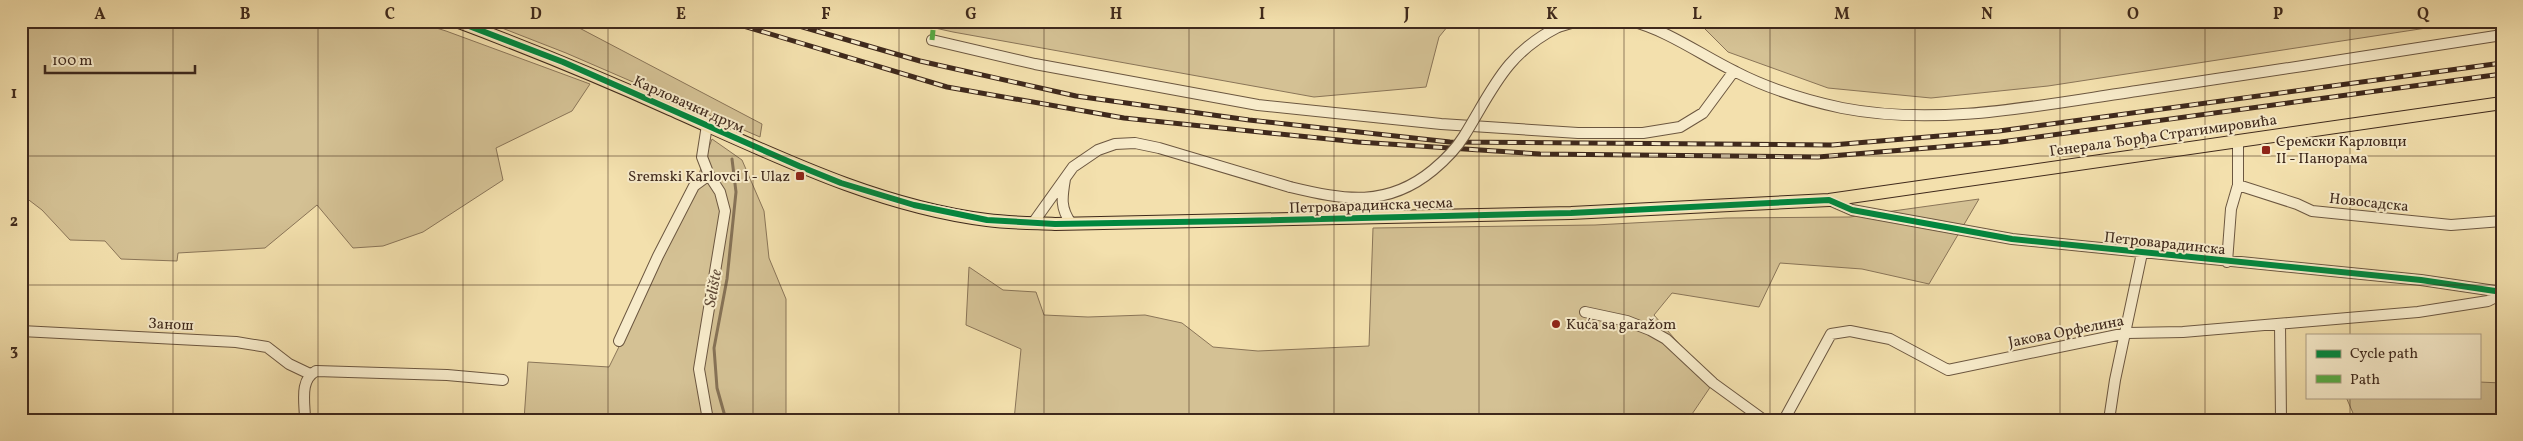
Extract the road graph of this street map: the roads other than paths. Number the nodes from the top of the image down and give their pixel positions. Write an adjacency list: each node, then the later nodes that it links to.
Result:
1 (456, 21): 8 (main road, Карловачки друм)
2 (1578, 21): 11 (street, bridge)
3 (1631, 21): 6 (street)
4 (2502, 35): 6 (street)
5 (932, 40): 6 (street)
6 (1734, 71)
7 (2502, 102): 9 (main road, Генерала Ђорђа Стратимировића)
8 (707, 125): 10 (street); 14 (main road, Карловачки друм)
9 (2238, 141): 12 (street); 13 (main road, Генерала Ђорђа Стратимировића)
10 (709, 175): 25 (street); 29 (street)
11 (1066, 176): 16 (street); 17 (street)
12 (2238, 185): 15 (street, Новосадска); 19 (street)
13 (1829, 200): 17 (main road, Петроварадинска чесма); 18 (street, Петроварадинска)
14 (914, 205): 16 (main road, Петроварадинска чесма)
15 (2502, 222)
16 (1033, 223): 17 (main road, Петроварадинска чесма)
17 (1071, 223)
18 (2142, 253): 19 (street, Петроварадинска); 24 (street)
19 (2228, 262): 20 (street, Петроварадинска)
20 (2502, 293): 22 (street, Јакова Орфелина)
21 (1584, 312): 30 (street)
22 (2280, 324): 24 (street, Јакова Орфелина); 33 (street)
23 (21, 331): 26 (street, Занош)
24 (2127, 333): 31 (street, Јакова Орфелина); 32 (street)
25 (619, 341)
26 (310, 374): 27 (street); 28 (street)
27 (503, 380)
28 (305, 420)
29 (708, 420)
30 (1764, 420)
31 (1784, 420)
32 (2110, 420)
33 (2281, 420)

